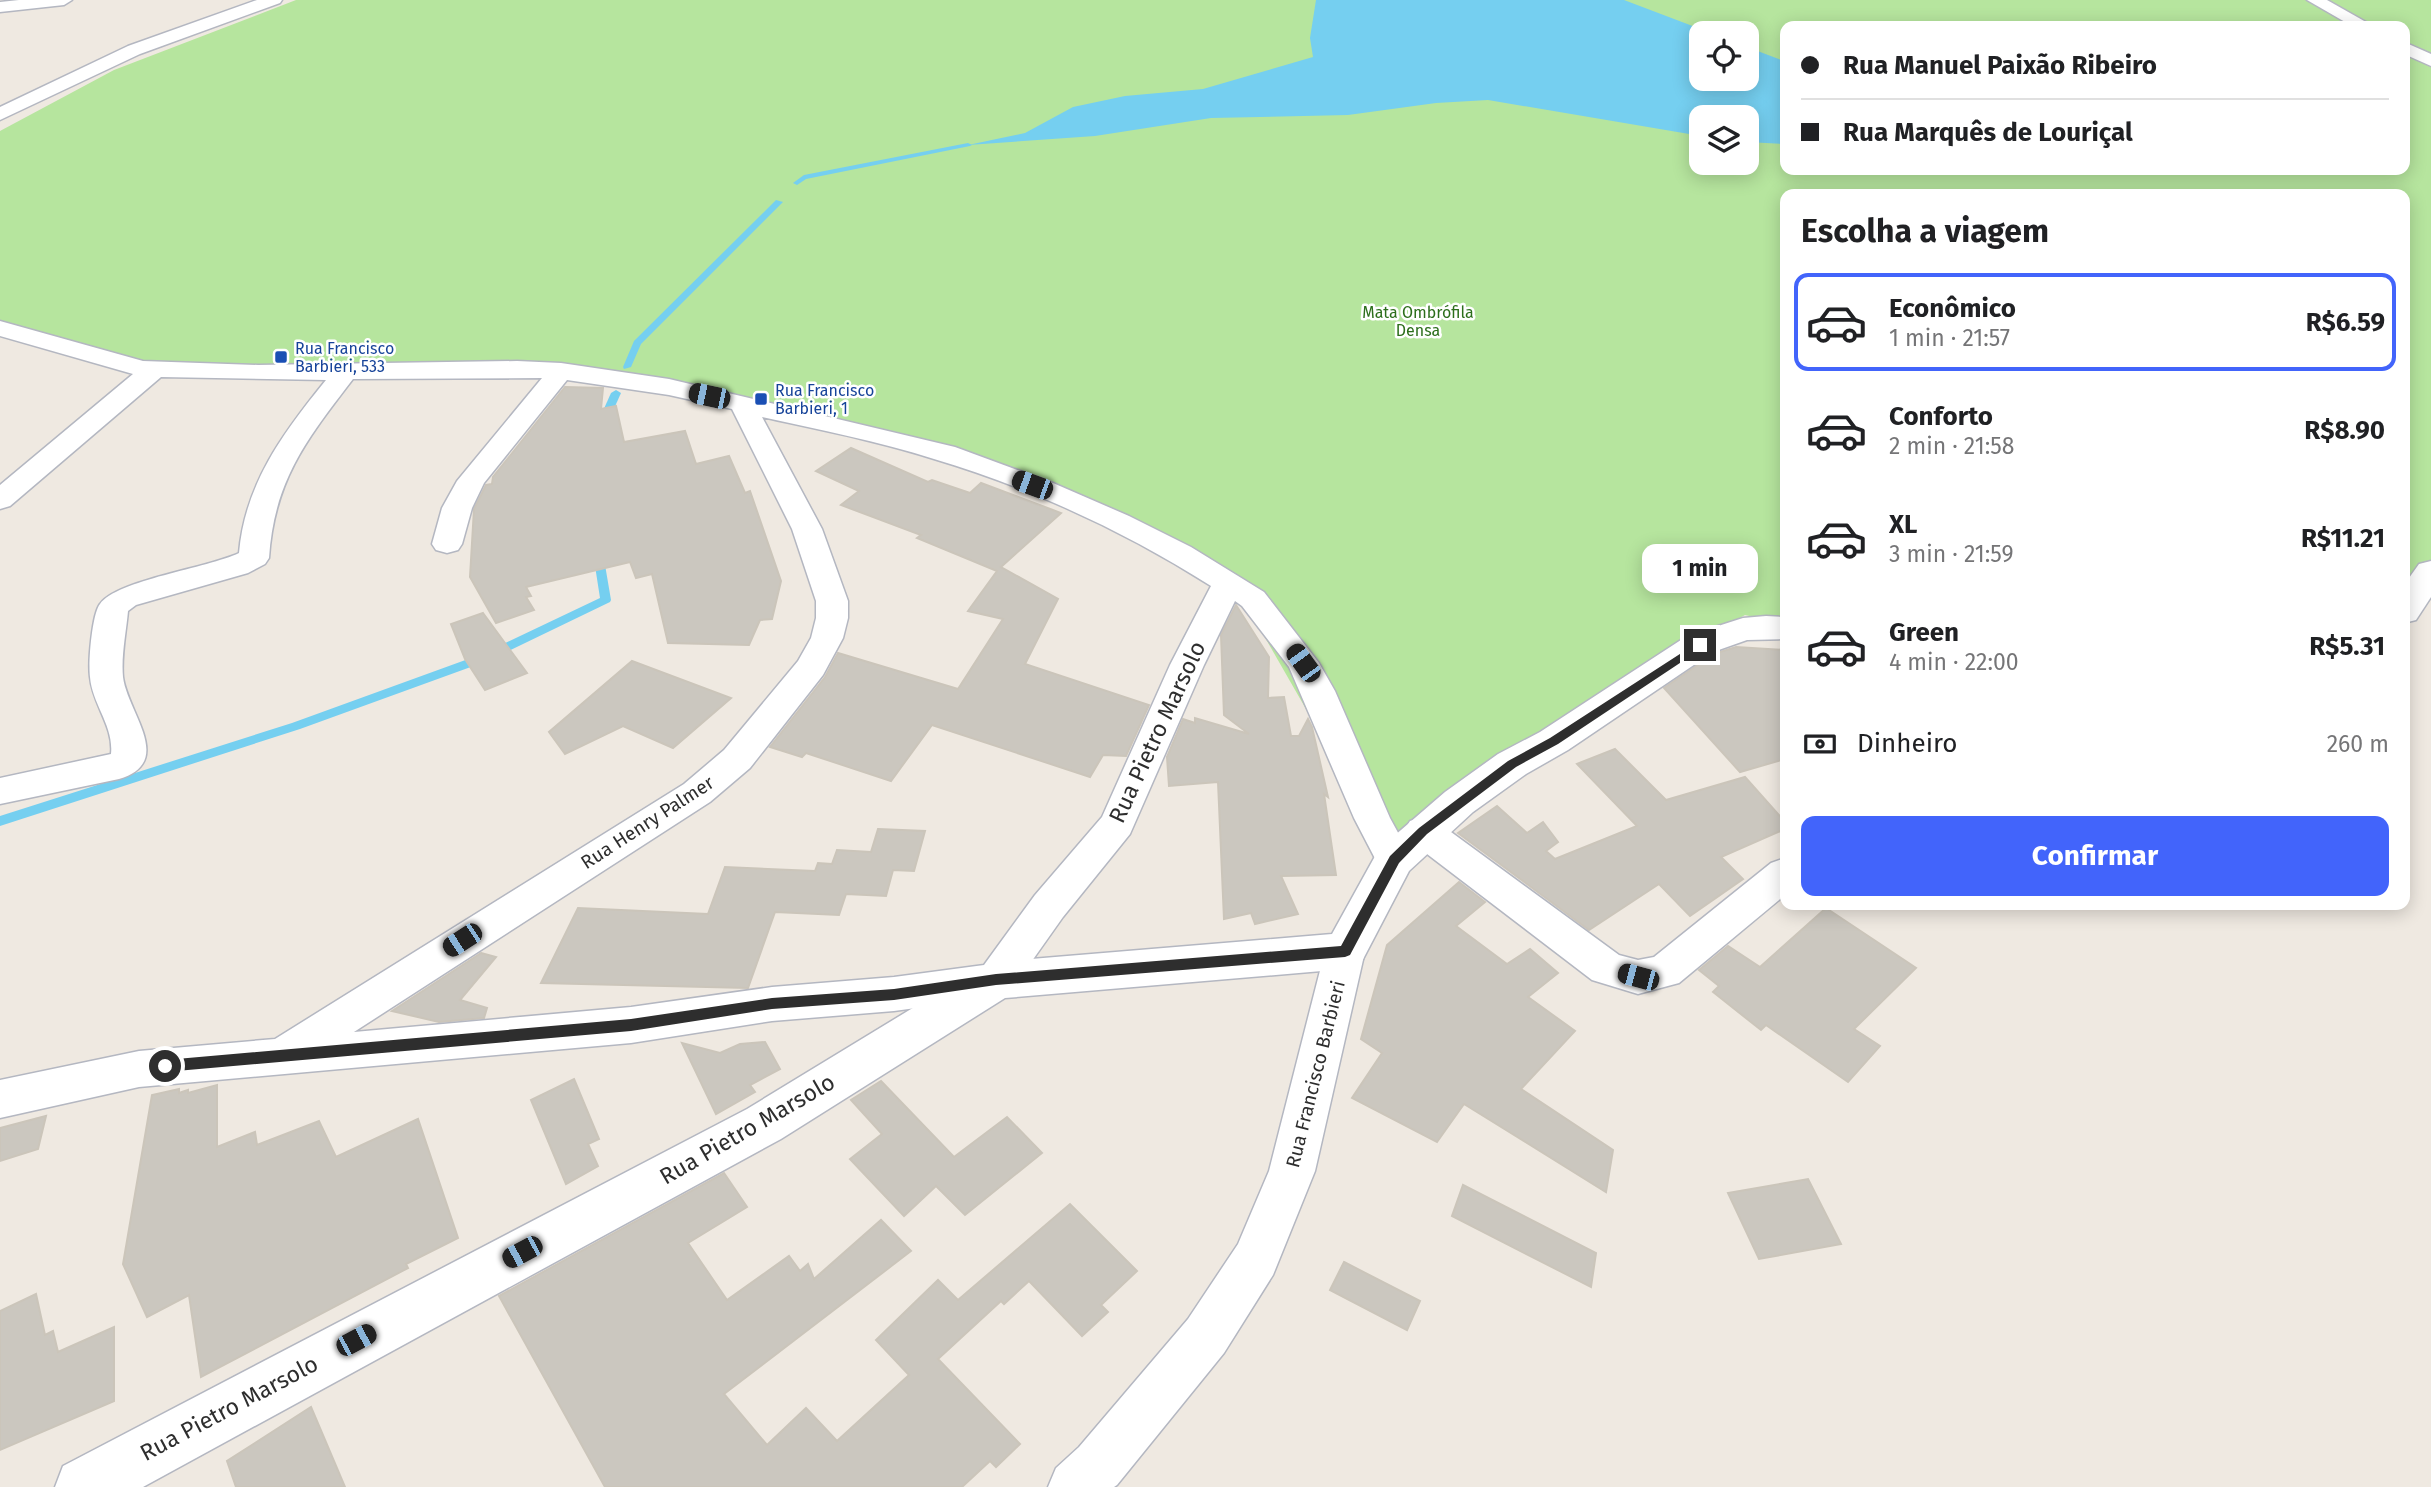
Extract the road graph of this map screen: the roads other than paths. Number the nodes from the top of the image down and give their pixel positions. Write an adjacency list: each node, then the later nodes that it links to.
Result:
1 (5, 0): 5 (street)
2 (64, 0): 5 (street)
3 (274, 0): 9 (street)
4 (2315, 0): 6 (street)
5 (0, 6)
6 (2355, 21)
7 (2410, 50): 8 (street)
8 (2431, 61)
9 (0, 114)
10 (0, 328): 11 (street)
11 (155, 369): 12 (street); 15 (street)
12 (347, 370): 13 (street); 21 (street)
13 (561, 372): 14 (street); 16 (street)
14 (742, 403): 18 (street); 26 (street, Rua Henry Palmer)
15 (0, 499)
16 (447, 544)
17 (2431, 571): 19 (main road)
18 (1228, 583): 22 (street); 25 (street, Rua Pietro Marsolo)
19 (2410, 603)
20 (1780, 627): 22 (main road)
21 (0, 791)
22 (1409, 845): 23 (street); 24 (main road, Rua Francisco Barbieri)
23 (1780, 877)
24 (1345, 951): 25 (main road); 29 (street, Rua Francisco Barbieri)
25 (996, 980): 26 (street); 28 (main road, Rua Pietro Marsolo)
26 (283, 1056): 27 (street)
27 (0, 1099)
28 (84, 1487)
29 (1075, 1487)

